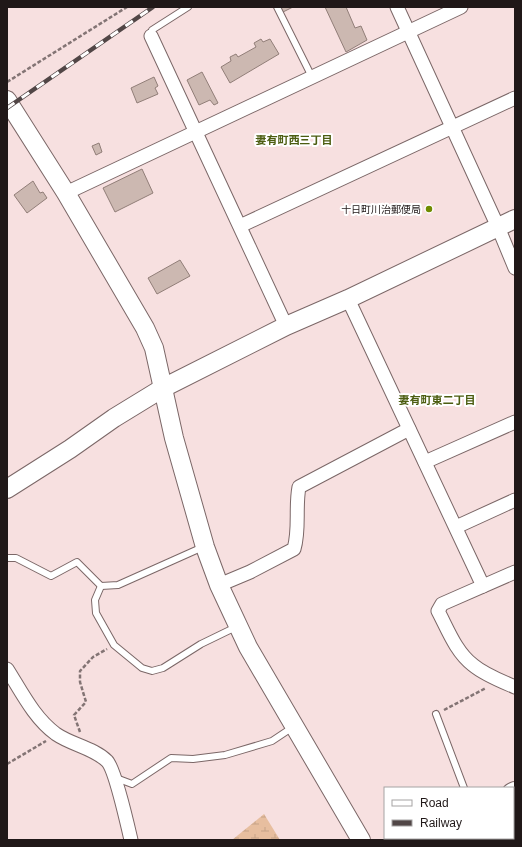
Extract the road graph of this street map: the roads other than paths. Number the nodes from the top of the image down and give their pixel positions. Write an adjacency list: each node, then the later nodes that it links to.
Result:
1 (188, 7): 6 (lane)
2 (277, 7): 7 (lane)
3 (397, 7): 5 (street)
4 (461, 7): 5 (street)
5 (408, 31): 7 (street); 10 (street)
6 (151, 36): 11 (street)
7 (312, 77): 11 (street)
8 (515, 98): 10 (street)
9 (7, 100): 12 (street)
10 (453, 127): 14 (street); 15 (street)
11 (196, 131): 12 (street); 14 (street)
12 (66, 193): 19 (street)
13 (515, 219): 15 (street)
14 (240, 226): 18 (street)
15 (498, 227): 16 (street); 17 (street)
16 (515, 268)
17 (348, 299): 18 (street); 21 (street)
18 (286, 326): 19 (street)
19 (164, 388): 23 (street); 26 (street)
20 (515, 422): 22 (street)
21 (409, 429): 22 (street); 29 (street)
22 (425, 462): 25 (street)
23 (7, 489)
24 (515, 500): 25 (street)
25 (456, 527): 31 (street)
26 (205, 547): 29 (street); 30 (lane)
27 (7, 558): 30 (lane)
28 (515, 572): 31 (street)
29 (219, 585): 32 (street)
30 (101, 586): 32 (lane)
31 (483, 586): 34 (street)
32 (238, 626): 36 (street)
33 (7, 669): 37 (street)
34 (515, 687)
35 (436, 714): 38 (lane)
36 (294, 727): 37 (lane); 40 (street)
37 (114, 777): 39 (street)
38 (464, 787)
39 (131, 840)
40 (361, 840)

